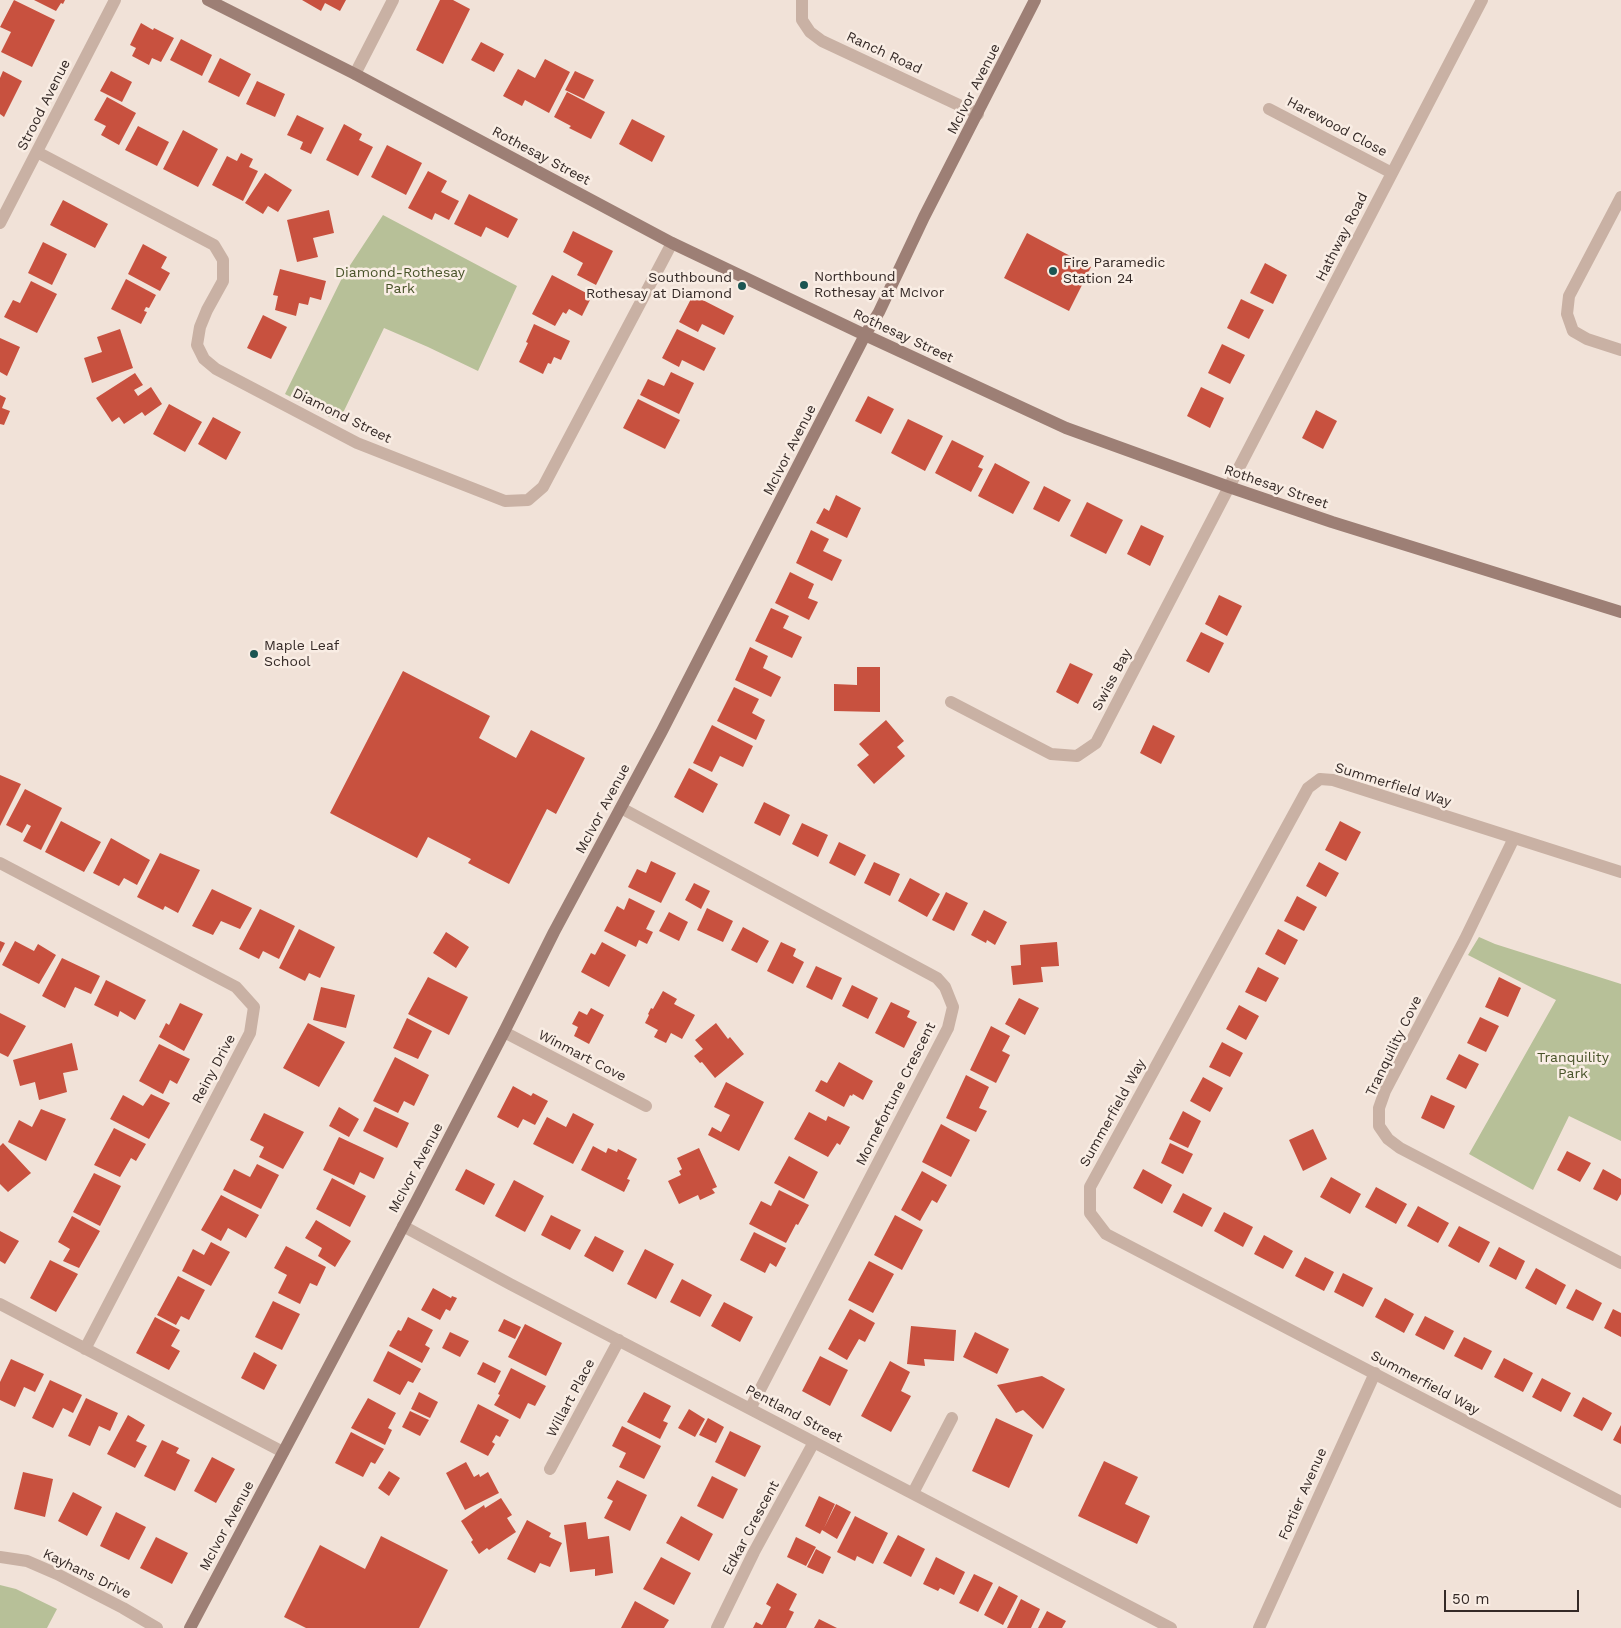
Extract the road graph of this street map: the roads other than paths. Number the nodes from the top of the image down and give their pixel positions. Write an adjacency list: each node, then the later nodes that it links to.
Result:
1 (115, 0): 10 (street, Strood Avenue)
2 (208, 0): 7 (street, Rothesay Street)
3 (392, 0): 7 (street)
4 (802, 0): 9 (street, Ranch Road)
5 (1035, 0): 9 (street, McIvor Avenue)
6 (1482, 0): 11 (street, Hathway Road)
7 (355, 74): 14 (street, Rothesay Street)
8 (1269, 109): 11 (street, Harewood Close)
9 (978, 114): 15 (street, McIvor Avenue)
10 (37, 152): 13 (street, Strood Avenue); 14 (street, Diamond Street)
11 (1392, 173): 17 (street, Hathway Road)
12 (1621, 197): 16 (street)
13 (0, 223)
14 (672, 242): 15 (street, Rothesay Street)
15 (865, 336): 17 (street, Rothesay Street); 20 (street, McIvor Avenue)
16 (1621, 350)
17 (1229, 487): 18 (street, Rothesay Street); 19 (street, Swiss Bay)
18 (1621, 612)
19 (951, 702)
20 (621, 808): 24 (street, McIvor Avenue); 32 (street, Mornefortune Crescent)
21 (1514, 838): 23 (street, Summerfield Way); 27 (street, Tranquility Cove); 31 (street, Summerfield Way)
22 (0, 863): 30 (street, Reiny Drive)
23 (1621, 872)
24 (504, 1032): 25 (street, Winmart Cove); 26 (street, McIvor Avenue)
25 (646, 1106)
26 (403, 1226): 29 (street, Pentland Street); 35 (street, McIvor Avenue)
27 (1621, 1263)
28 (0, 1304): 30 (street)
29 (619, 1340): 32 (street, Pentland Street); 36 (street, Willart Place)
30 (85, 1349): 35 (street)
31 (1375, 1373): 38 (street, Summerfield Way); 44 (street, Fortier Avenue)
32 (750, 1408): 34 (street, Pentland Street)
33 (952, 1418): 37 (street)
34 (814, 1442): 37 (street, Pentland Street); 42 (street, Edkar Crescent)
35 (283, 1452): 41 (street, McIvor Avenue)
36 (550, 1470)
37 (913, 1493): 43 (street, Pentland Street)
38 (1621, 1502)
39 (0, 1557): 40 (street, Kayhans Drive)
40 (157, 1628)
41 (190, 1628)
42 (717, 1628)
43 (1171, 1628)
44 (1259, 1628)

